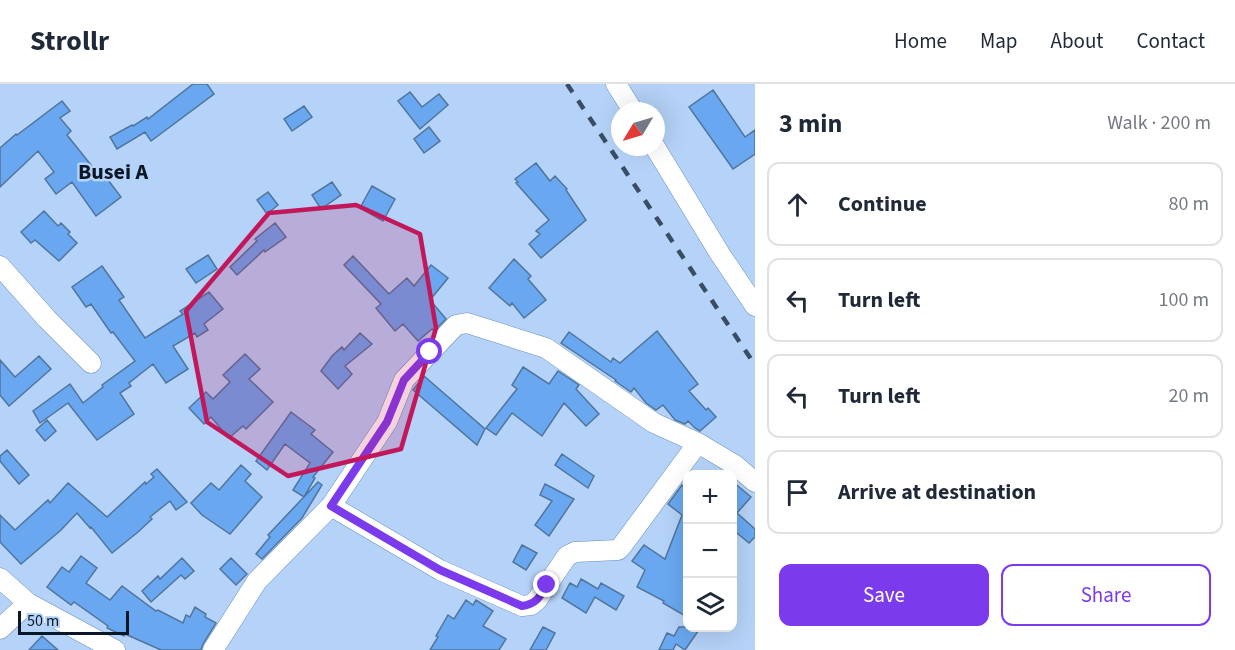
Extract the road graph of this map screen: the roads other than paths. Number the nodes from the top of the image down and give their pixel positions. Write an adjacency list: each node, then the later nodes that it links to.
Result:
1 (616, 84): 2 (street)
2 (627, 102)
3 (660, 156): 5 (street)
4 (0, 266): 6 (street)
5 (755, 306)
6 (91, 363)
7 (698, 443): 8 (street); 9 (street); 9 (street)
8 (755, 482)
9 (331, 506): 14 (street)
10 (0, 578): 11 (street)
11 (28, 603): 12 (street); 13 (street)
12 (0, 629)
13 (115, 650)
14 (213, 650)

